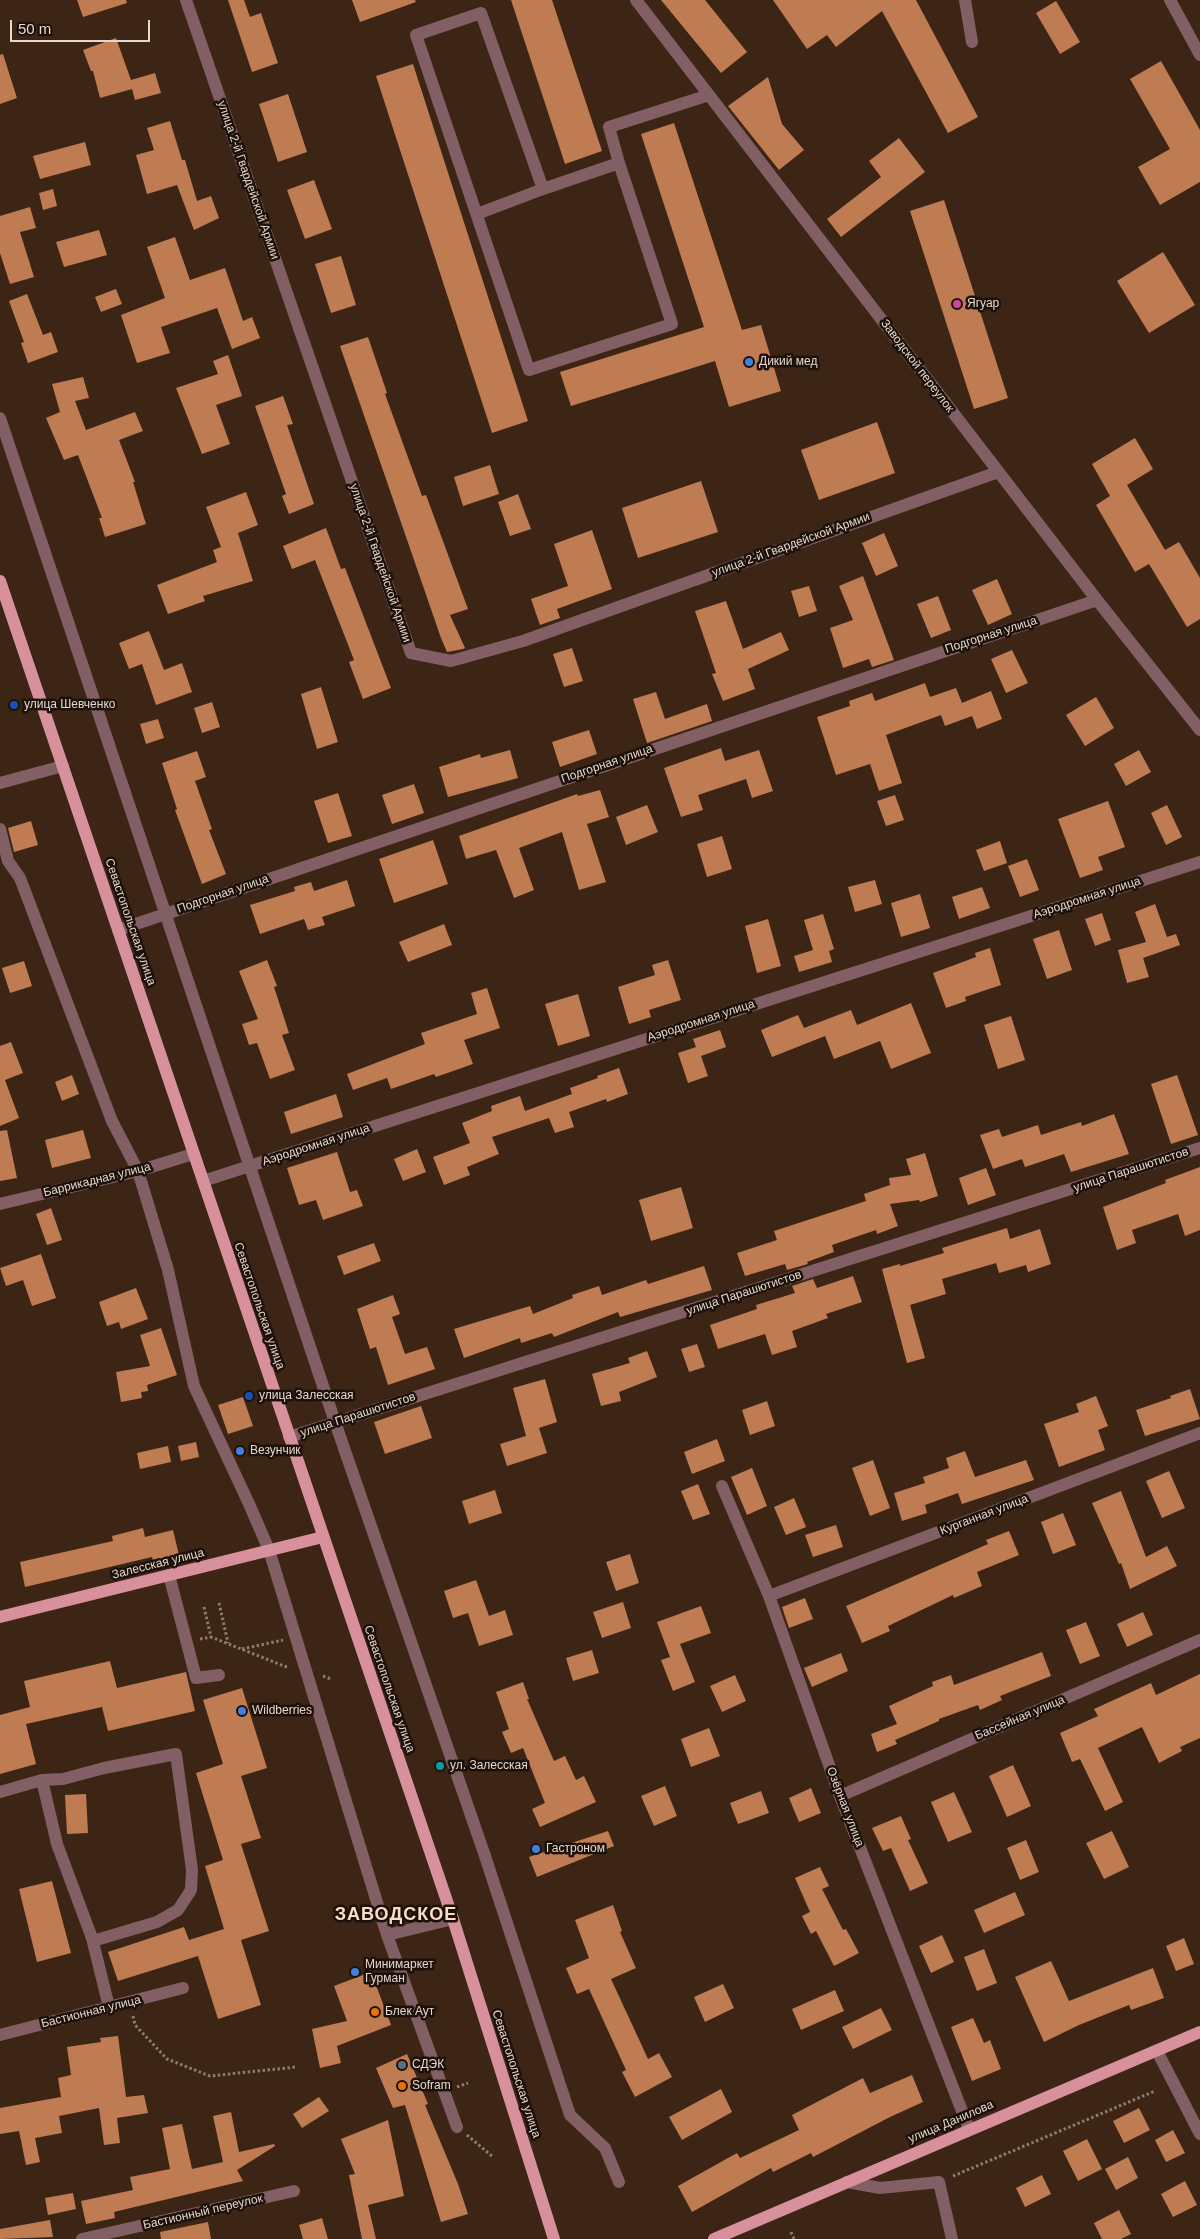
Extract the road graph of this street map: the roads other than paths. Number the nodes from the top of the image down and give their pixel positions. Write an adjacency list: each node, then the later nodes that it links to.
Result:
1 (186, 0): 12 (street, улица 2-й Гвардейской Армии)
2 (636, 0): 7 (street, Заводской переулок)
3 (965, 0): 5 (street)
4 (1170, 0): 6 (street)
5 (972, 42)
6 (1200, 54)
7 (709, 95): 8 (street); 12 (street, Заводской переулок)
8 (619, 163): 9 (street); 10 (street)
9 (543, 190): 10 (street); 10 (street)
10 (477, 214)
11 (0, 418): 20 (street)
12 (998, 472): 14 (street, Заводской переулок)
13 (0, 582): 16 (main road, Севастопольская улица)
14 (1096, 600): 15 (street, Заводской переулок); 20 (street, Подгорная улица)
15 (1200, 730)
16 (63, 766): 17 (street); 21 (main road, Севастопольская улица)
17 (0, 783)
18 (0, 829): 25 (street)
19 (1200, 862): 24 (street, Аэродромная улица)
20 (167, 914): 21 (street, Подгорная улица); 24 (street)
21 (118, 930): 23 (main road, Севастопольская улица)
22 (1200, 1148): 28 (street, улица Парашютистов)
23 (193, 1154): 25 (street, Баррикадная улица); 26 (main road, Севастопольская улица)
24 (250, 1166): 26 (street, Аэродромная улица); 28 (street)
25 (138, 1171): 27 (street, Баррикадная улица); 33 (street)
26 (203, 1181): 30 (main road, Севастопольская улица)
27 (0, 1204)
28 (336, 1422): 30 (street, улица Парашютистов); 53 (street)
29 (1200, 1434): 35 (street, Курганная улица)
30 (289, 1437): 32 (main road, Севастопольская улица)
31 (722, 1486): 35 (street, Озёрная улица)
32 (323, 1537): 33 (main road, Залесская улица); 42 (main road, Севастопольская улица)
33 (269, 1550): 34 (main road, Залесская улица); 43 (street)
34 (169, 1575): 36 (main road, Залесская улица); 38 (street)
35 (769, 1596): 41 (street, Озёрная улица)
36 (0, 1617)
37 (1200, 1640): 41 (street, Бассейная улица)
38 (219, 1675)
39 (42, 1780): 40 (street); 44 (street); 44 (street)
40 (0, 1792)
41 (840, 1796): 51 (street, Озёрная улица)
42 (453, 1918): 43 (street); 57 (main road, Севастопольская улица)
43 (387, 1935): 50 (street)
44 (93, 1942): 46 (street)
45 (183, 1988): 46 (street, Бастионная улица)
46 (109, 2007): 48 (street, Бастионная улица)
47 (1200, 2032): 49 (main road, улица Данилова)
48 (0, 2035)
49 (1157, 2051): 51 (main road, улица Данилова); 52 (street)
50 (457, 2127)
51 (969, 2129): 54 (main road, улица Данилова)
52 (1200, 2134)
53 (619, 2182)
54 (847, 2182): 58 (main road, улица Данилова); 59 (street)
55 (294, 2191): 56 (street, Бастионный переулок)
56 (82, 2239)
57 (554, 2239)
58 (714, 2239)
59 (952, 2239)

